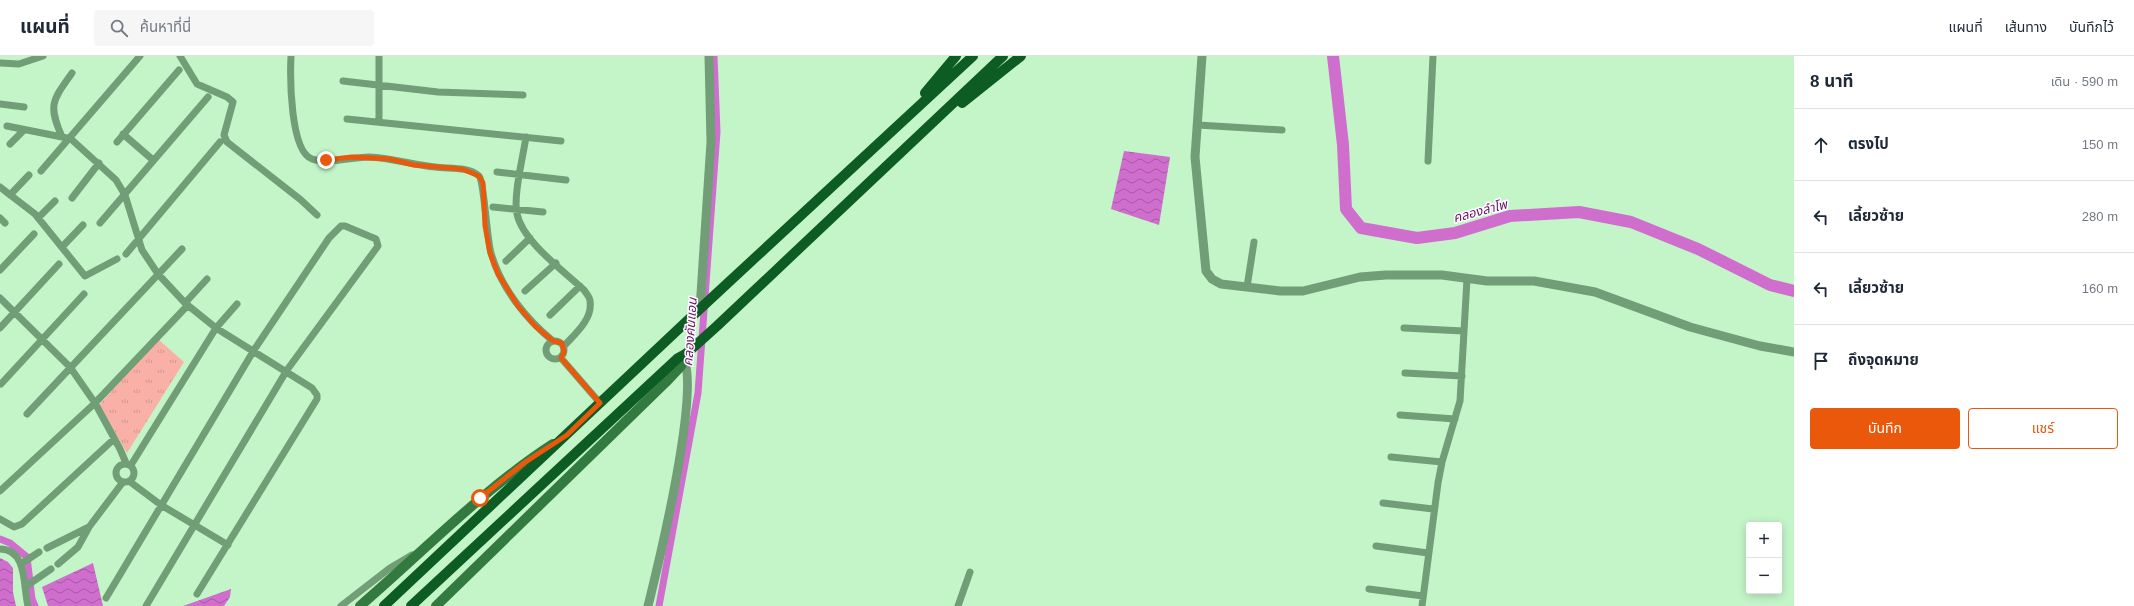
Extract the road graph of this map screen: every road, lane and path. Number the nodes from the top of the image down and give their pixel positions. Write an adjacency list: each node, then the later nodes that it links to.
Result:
1 (43, 56): 13 (street)
2 (140, 56): 32 (street)
3 (180, 56): 54 (street)
4 (291, 56): 88 (street)
5 (379, 56): 17 (street)
6 (709, 56): 80 (street)
7 (956, 56): 22 (main road)
8 (972, 56): 22 (main road)
9 (1003, 56): 37 (main road)
10 (1021, 56): 37 (main road)
11 (1202, 56): 25 (street)
12 (1433, 56): 39 (street)
13 (0, 63)
14 (180, 70): 29 (street)
15 (72, 73): 30 (street)
16 (343, 82): 17 (street)
17 (379, 86): 18 (street); 24 (street)
18 (523, 95)
19 (208, 97): 38 (street)
20 (0, 104): 21 (street)
21 (24, 107)
22 (913, 112): 80 (main road)
23 (347, 119): 24 (street)
24 (379, 122): 31 (street)
25 (1198, 125): 28 (street); 74 (street)
26 (7, 126): 27 (street)
27 (24, 130): 30 (street); 36 (street)
28 (1282, 130)
29 (123, 134): 34 (street); 38 (street)
30 (62, 137): 32 (street)
31 (526, 137): 33 (street); 44 (street)
32 (70, 139): 40 (street); 41 (street)
33 (561, 141)
34 (116, 142)
35 (220, 142): 60 (street)
36 (10, 144)
37 (909, 144): 92 (main road)
38 (154, 160): 48 (street)
39 (1428, 161)
40 (99, 163): 48 (street); 49 (street)
41 (41, 171)
42 (497, 172): 44 (street)
43 (29, 175): 47 (street)
44 (520, 175): 45 (street); 52 (street)
45 (566, 180)
46 (0, 187): 47 (street)
47 (10, 195): 55 (street)
48 (125, 195): 56 (street); 60 (street)
49 (72, 198)
50 (55, 201): 55 (street)
51 (493, 207): 52 (street)
52 (517, 209): 53 (street); 59 (street)
53 (543, 212)
54 (317, 215)
55 (38, 218): 62 (street)
56 (100, 223)
57 (83, 225): 62 (street)
58 (34, 234): 69 (street)
59 (530, 238): 66 (street); 67 (street)
60 (137, 239): 64 (street); 70 (street)
61 (1254, 242): 74 (street)
62 (62, 247): 65 (street)
63 (182, 249): 70 (street)
64 (126, 254)
65 (117, 259)
66 (506, 261)
67 (556, 263): 73 (street); 75 (street)
68 (59, 264): 81 (street)
69 (0, 270)
70 (158, 274): 78 (street); 94 (street)
71 (207, 279): 78 (street)
72 (1467, 279): 74 (street); 86 (street); 91 (street)
73 (580, 286): 82 (street); 89 (street)
74 (1247, 287)
75 (526, 291)
76 (84, 294): 87 (street)
77 (0, 298): 81 (street)
78 (186, 304): 84 (street); 99 (street)
79 (237, 304): 84 (street)
80 (701, 307): 100 (main road)
81 (15, 312): 83 (street); 87 (street)
82 (550, 315)
83 (0, 328)
84 (216, 328): 90 (street); 108 (street)
85 (1404, 328): 86 (street)
86 (1463, 332): 97 (street)
87 (43, 339): 94 (street); 98 (street)
88 (553, 341): 89 (street); 93 (street)
89 (564, 346): 93 (street)
90 (254, 350): 95 (street); 95 (street); 112 (street)
91 (1794, 352)
92 (687, 354): 138 (main road); 139 (main road); 140 (street)
93 (561, 358): 100 (street)
94 (70, 367): 99 (street); 101 (street)
95 (287, 370): 116 (street); 117 (street)
96 (1405, 373): 97 (street)
97 (1462, 376): 103 (street)
98 (1, 384)
99 (95, 403): 105 (street); 110 (street)
100 (600, 403): 104 (main road)
101 (27, 414)
102 (1400, 415): 103 (street)
103 (1456, 419): 107 (street)
104 (567, 435): 120 (main road); 137 (main road)
105 (114, 439): 108 (street); 114 (street)
106 (1391, 457): 107 (street)
107 (1442, 462): 113 (street)
108 (128, 464): 109 (street); 109 (street)
109 (126, 482): 112 (street); 115 (street)
110 (0, 491)
111 (1383, 503): 113 (street)
112 (161, 505): 116 (street); 132 (street)
113 (1433, 509): 123 (street)
114 (0, 519)
115 (89, 526): 119 (street); 125 (street)
116 (194, 526): 117 (street); 134 (street)
117 (228, 545): 130 (street)
118 (1376, 546): 123 (street)
119 (47, 548)
120 (424, 548): 135 (street); 136 (main road)
121 (0, 549): 124 (street)
122 (38, 553): 124 (street)
123 (1428, 553): 131 (street)
124 (23, 563): 128 (street)
125 (58, 564)
126 (51, 569): 128 (street)
127 (970, 572): 141 (street)
128 (27, 585): 133 (street)
129 (1369, 588): 131 (street)
130 (197, 594)
131 (1423, 596): 142 (street)
132 (106, 598)
133 (28, 606)
134 (146, 606)
135 (342, 606)
136 (360, 606)
137 (384, 606)
138 (411, 606)
139 (437, 606)
140 (648, 606)
141 (958, 606)
142 (1422, 606)

